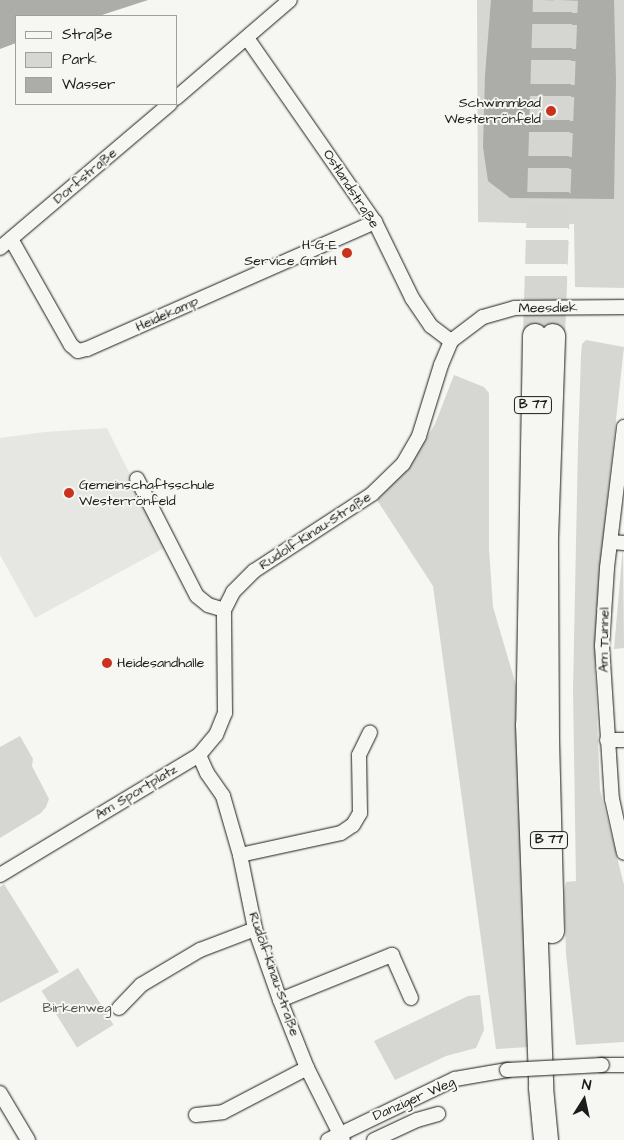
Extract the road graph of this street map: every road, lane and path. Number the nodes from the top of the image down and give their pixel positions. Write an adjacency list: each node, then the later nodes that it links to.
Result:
1 (290, 0): 2 (street)
2 (247, 38): 3 (street); 5 (street, Ostlandstraße)
3 (178, 96)
4 (169, 105): 6 (street, Dorfstraße)
5 (375, 222): 6 (street, Heidekamp); 9 (street, Ostlandstraße)
6 (11, 239): 7 (street, Dorfstraße)
7 (0, 248)
8 (624, 307): 9 (street, Meesdiek)
9 (451, 341): 13 (street, Rudolf-Kinau-Straße)
10 (624, 427): 12 (street, Am Tunnel)
11 (137, 479): 13 (street)
12 (617, 542): 15 (street, Am Tunnel)
13 (224, 610): 17 (street, Am Sportplatz)
14 (370, 732): 19 (street)
15 (607, 740): 16 (street); 18 (street, Am Tunnel)
16 (624, 740)
17 (199, 755): 19 (street, Rudolf-Kinau-Straße); 20 (street, Am Sportplatz)
18 (624, 853)
19 (240, 855): 21 (street, Rudolf-Kinau-Straße)
20 (0, 875)
21 (255, 929): 23 (street, Rudolf-Kinau-Straße); 24 (street)
22 (411, 998): 23 (street)
23 (280, 1000): 26 (street, Rudolf-Kinau-Straße)
24 (119, 1008)
25 (624, 1065): 30 (street, Danziger Weg, bridge)
26 (307, 1068): 29 (street); 30 (street, Rudolf-Kinau-Straße)
27 (0, 1093): 31 (street)
28 (438, 1114): 32 (street)
29 (196, 1115)
30 (337, 1138)
31 (28, 1140)
32 (374, 1140)
33 (546, 1140): 34 (highway, B 77)
34 (561, 1140)

